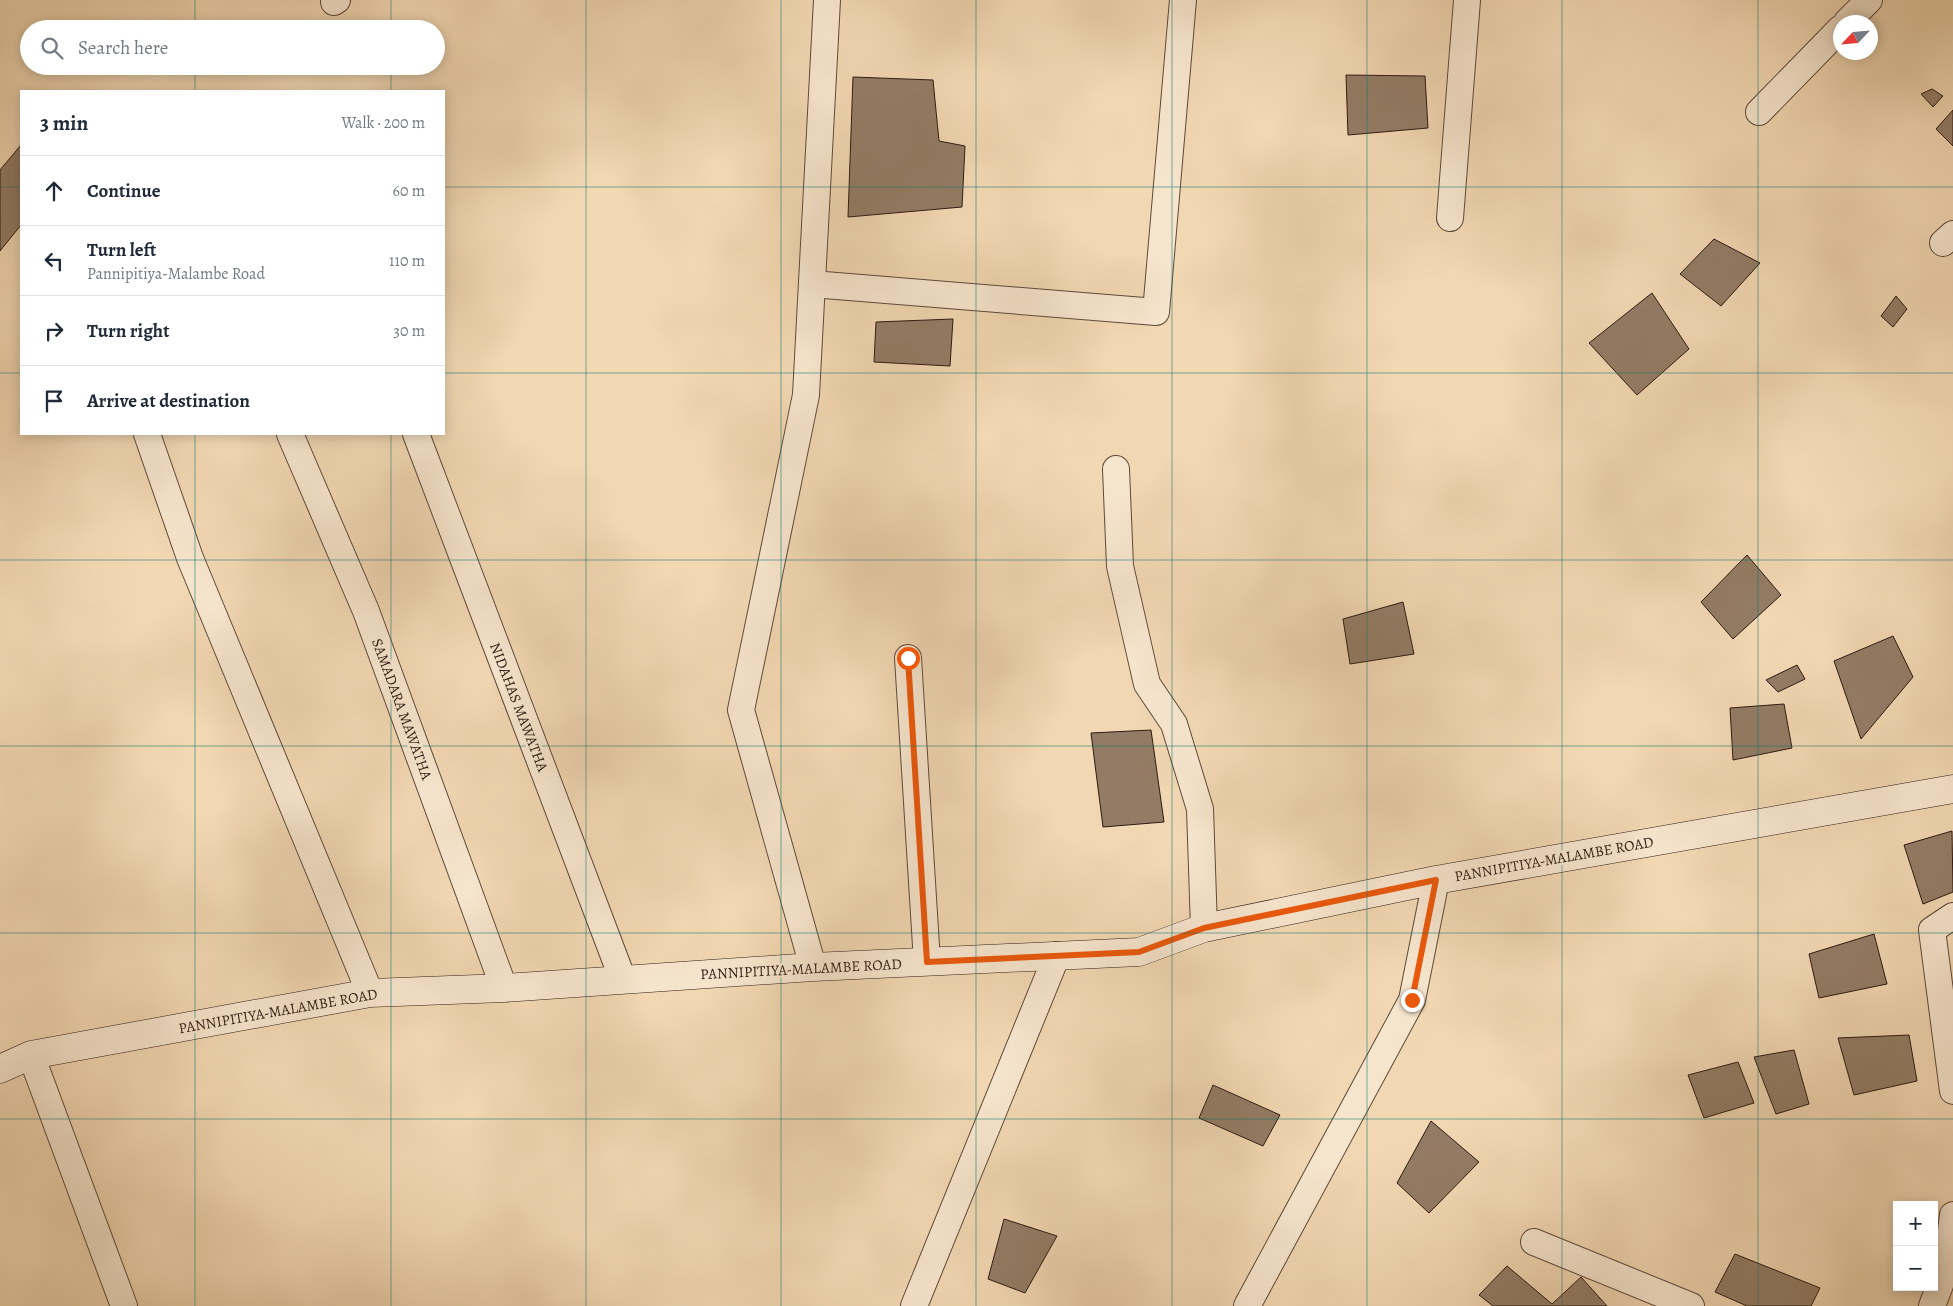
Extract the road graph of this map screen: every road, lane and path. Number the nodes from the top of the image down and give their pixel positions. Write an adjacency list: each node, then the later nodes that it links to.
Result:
1 (827, 0): 9 (street)
2 (1183, 0): 9 (street)
3 (1467, 0): 8 (street)
4 (1869, 0): 5 (street)
5 (1854, 15)
6 (1833, 36): 7 (street)
7 (1758, 112)
8 (1450, 218)
9 (812, 284): 21 (street)
10 (147, 435): 24 (street)
11 (290, 435): 23 (street, SAMADARA MAWATHA)
12 (416, 435): 22 (street, NIDAHAS MAWATHA)
13 (1116, 469): 18 (street)
14 (908, 658): 20 (street)
15 (1953, 790): 16 (street, PANNIPITIYA-MALAMBE ROAD)
16 (1436, 880): 18 (street, PANNIPITIYA-MALAMBE ROAD); 32 (street)
17 (1953, 916): 27 (street)
18 (1204, 928): 19 (street, PANNIPITIYA-MALAMBE ROAD)
19 (1057, 955): 20 (street, PANNIPITIYA-MALAMBE ROAD); 31 (street)
20 (927, 962): 21 (street, PANNIPITIYA-MALAMBE ROAD)
21 (813, 967): 22 (street, PANNIPITIYA-MALAMBE ROAD)
22 (622, 980): 23 (street, PANNIPITIYA-MALAMBE ROAD)
23 (504, 988): 24 (street, PANNIPITIYA-MALAMBE ROAD)
24 (370, 993): 25 (street, PANNIPITIYA-MALAMBE ROAD)
25 (31, 1055): 26 (street, PANNIPITIYA-MALAMBE ROAD); 30 (street)
26 (0, 1069)
27 (1953, 1091)
28 (1953, 1215): 34 (street)
29 (1534, 1242): 33 (street)
30 (124, 1306)
31 (914, 1306)
32 (1247, 1306)
33 (1691, 1306)
34 (1932, 1306)

